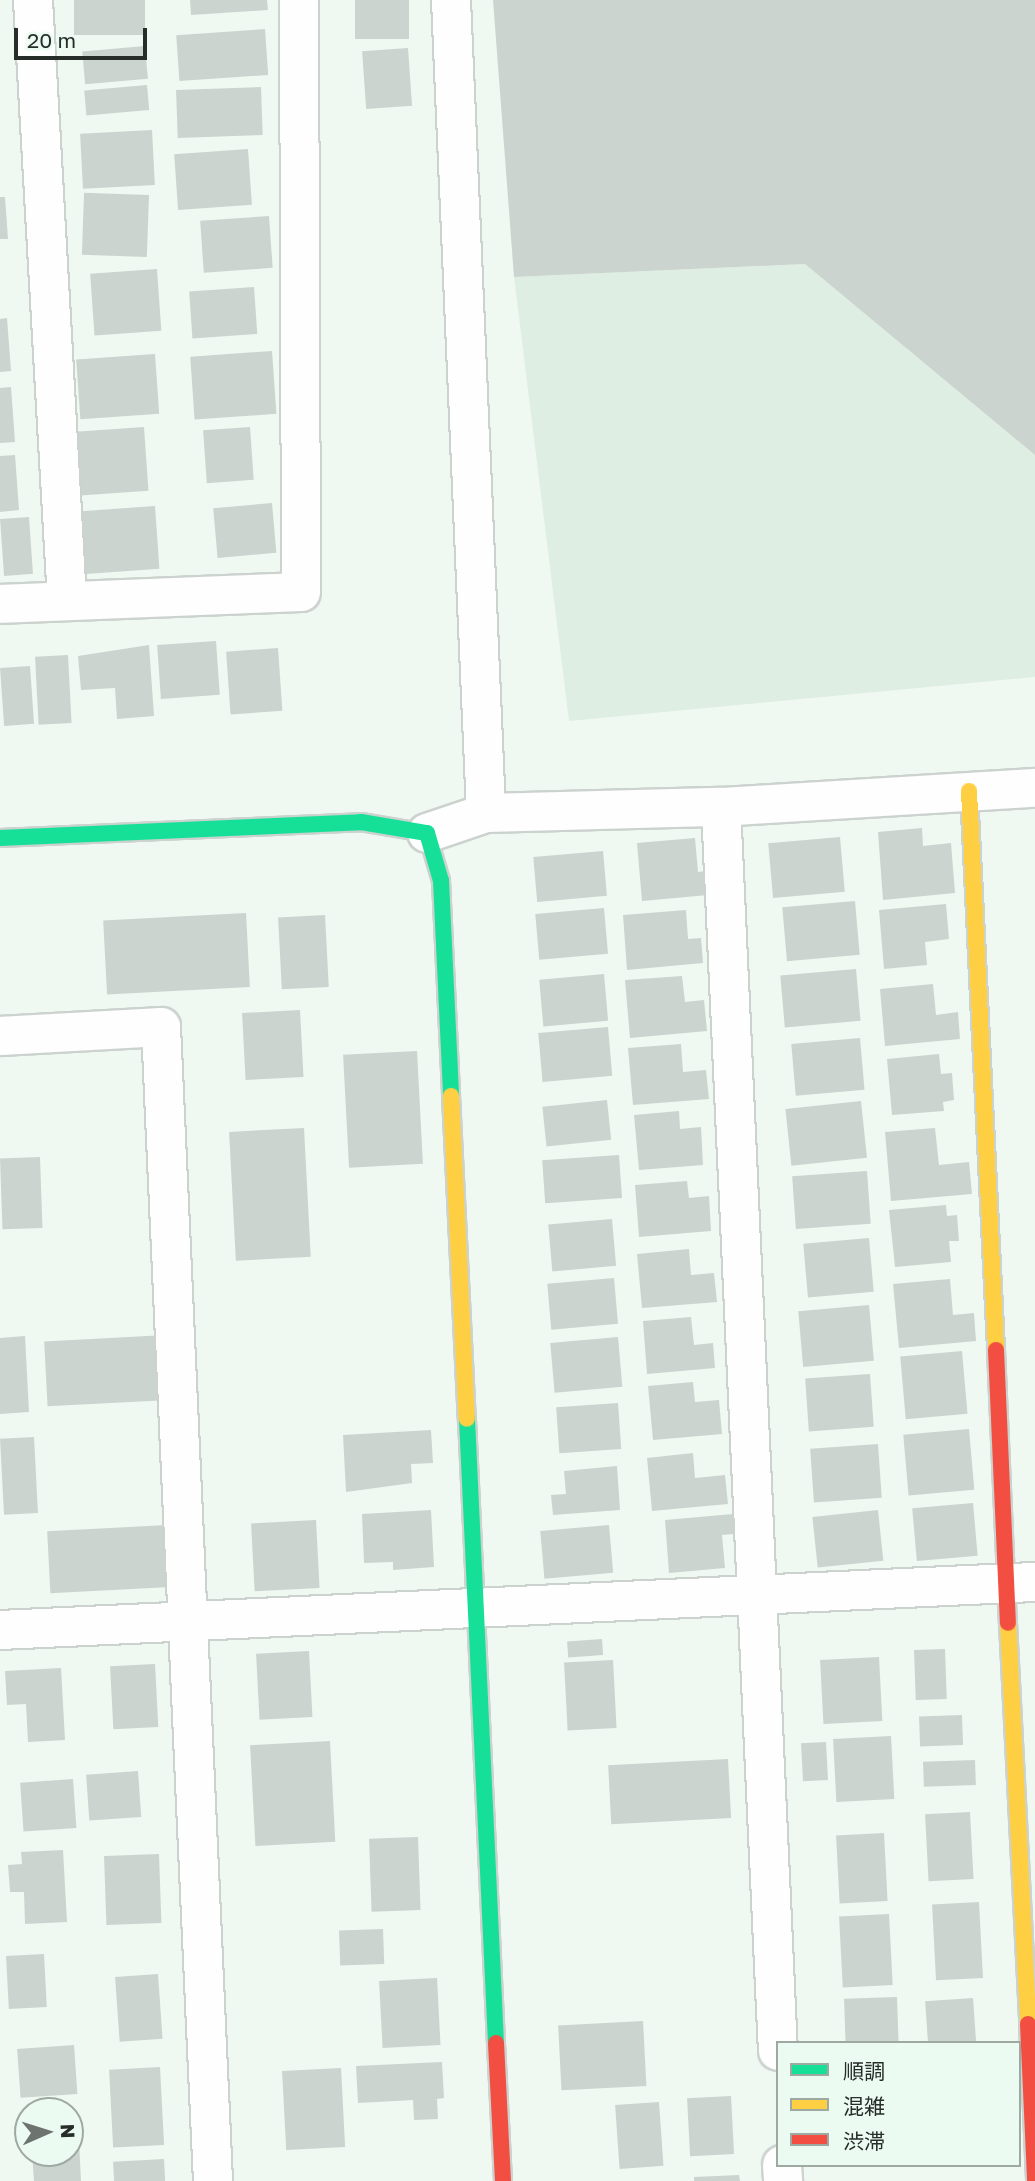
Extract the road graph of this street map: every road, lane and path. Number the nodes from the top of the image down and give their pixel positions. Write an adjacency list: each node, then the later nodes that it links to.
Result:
1 (33, 0): 4 (street)
2 (299, 0): 4 (street)
3 (451, 0): 9 (street)
4 (66, 601): 5 (street)
5 (0, 604)
6 (1035, 788): 7 (street)
7 (969, 791): 8 (street); 13 (street)
8 (721, 807): 9 (street); 14 (street)
9 (486, 813): 10 (street)
10 (427, 833): 11 (street); 15 (street)
11 (0, 838)
12 (0, 1036): 16 (street)
13 (1020, 1583): 14 (street); 21 (street)
14 (759, 1595): 15 (street); 18 (street)
15 (475, 1608): 16 (street); 20 (street)
16 (188, 1621): 17 (street); 19 (street)
17 (0, 1630)
18 (778, 2041)
19 (213, 2181)
20 (503, 2181)
21 (1035, 2181)

